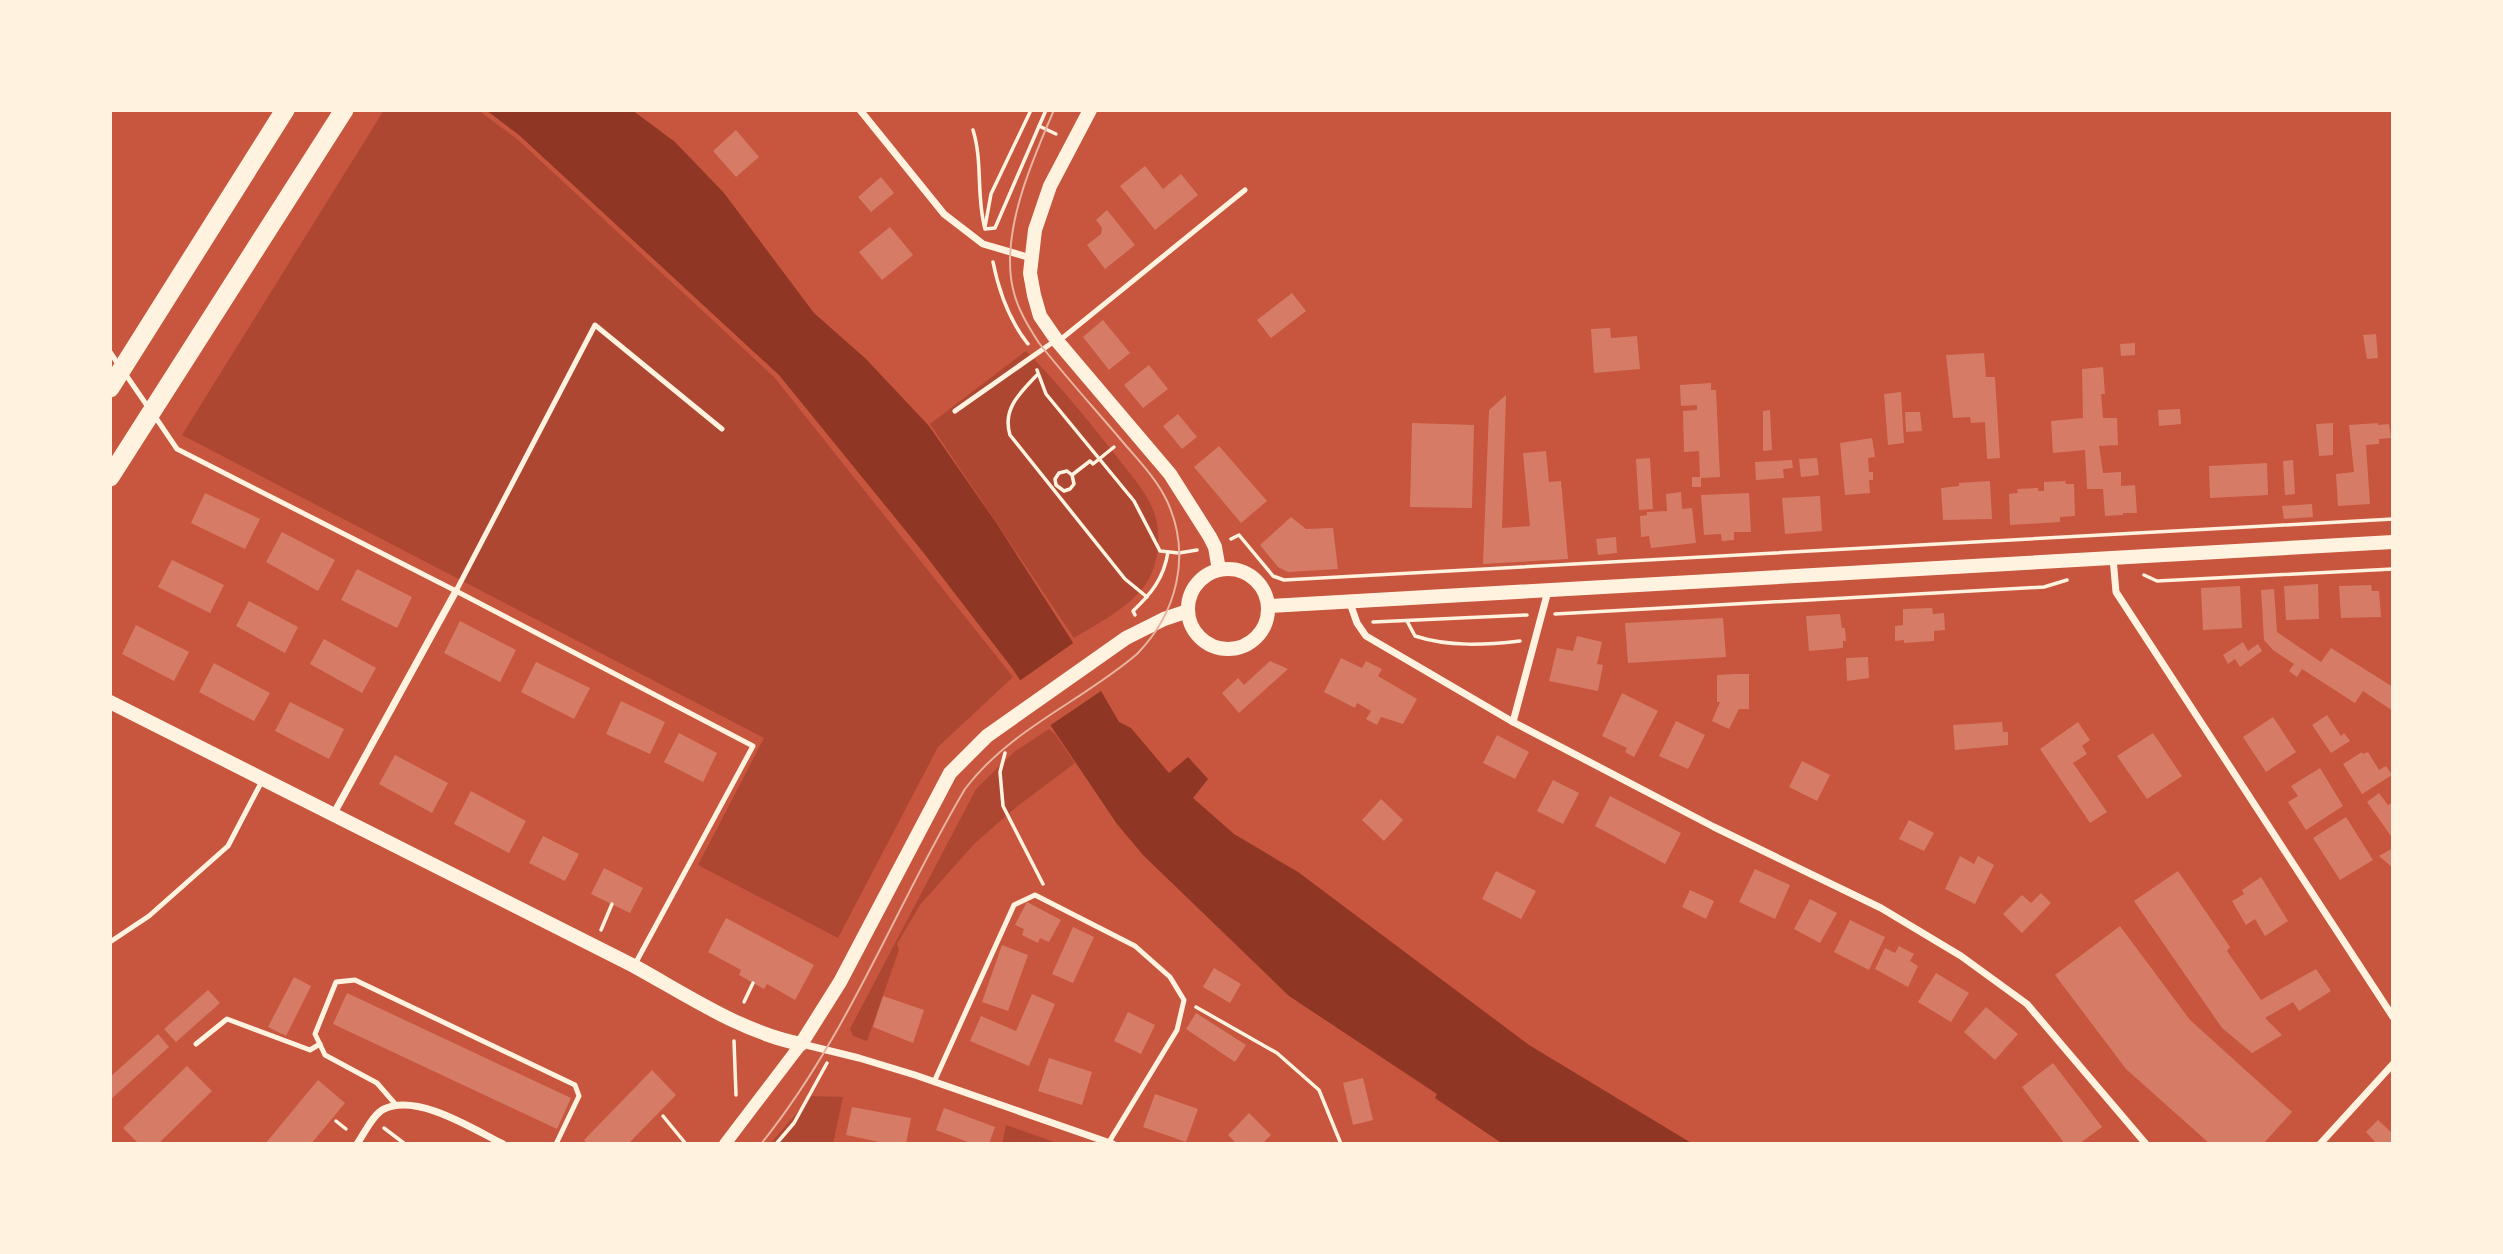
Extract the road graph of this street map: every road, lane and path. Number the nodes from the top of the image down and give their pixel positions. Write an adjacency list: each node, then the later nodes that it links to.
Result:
1 (285, 110): 19 (highway)
2 (344, 110): 25 (highway)
3 (860, 110): 12 (street)
4 (1031, 110): 11 (path)
5 (1046, 110): 7 (path)
6 (1090, 110): 13 (main road)
7 (1039, 126): 9 (path); 11 (path)
8 (973, 130): 11 (path)
9 (1058, 135)
10 (1245, 190): 14 (lane)
11 (985, 229): 12 (path)
12 (989, 247): 13 (street); 16 (path)
13 (1031, 258): 14 (main road)
14 (1057, 341): 16 (lane); 32 (main road)
15 (110, 352): 35 (lane)
16 (1037, 355): 20 (lane)
17 (1037, 375): 26 (path)
18 (1041, 380): 23 (path)
19 (110, 388)
20 (955, 411)
21 (722, 429): 35 (lane)
22 (1114, 447): 23 (path)
23 (1099, 458): 24 (path); 37 (path)
24 (1072, 475): 26 (path); 26 (path)
25 (110, 477)
26 (1055, 488): 37 (path)
27 (2393, 519): 28 (path)
28 (1239, 535)
29 (2393, 542): 30 (main road)
30 (2113, 558): 33 (street); 36 (main road)
31 (2393, 569): 33 (path)
32 (1219, 570): 39 (main road); 40 (main road)
33 (2114, 575): 59 (street)
34 (2070, 579): 41 (path)
35 (456, 590): 50 (street); 55 (lane)
36 (1548, 591): 38 (main road); 41 (street)
37 (1147, 597): 44 (path)
38 (1350, 603): 39 (main road); 43 (street)
39 (1269, 606): 40 (main road)
40 (1188, 611): 44 (main road)
41 (1542, 615): 42 (path); 45 (street)
42 (1407, 621): 43 (path); 45 (path)
43 (1357, 623): 47 (street)
44 (1143, 630): 63 (main road)
45 (1535, 639): 47 (street)
46 (110, 702): 49 (main road)
47 (1513, 722): 82 (street)
48 (1005, 753): 51 (path)
49 (262, 780): 50 (main road); 54 (lane)
50 (333, 816): 55 (main road)
51 (1051, 902): 57 (lane); 66 (lane)
52 (612, 904): 53 (path)
53 (600, 932)
54 (110, 942)
55 (634, 965): 63 (main road)
56 (752, 983): 58 (path)
57 (1184, 1000): 73 (lane); 81 (path)
58 (744, 1002)
59 (2393, 1017)
60 (734, 1035): 67 (path)
61 (196, 1044): 62 (lane)
62 (320, 1044): 68 (lane); 77 (lane)
63 (801, 1044): 64 (street); 79 (street)
64 (834, 1051): 66 (street); 80 (path)
65 (2393, 1064): 83 (street)
66 (934, 1082): 73 (street)
67 (736, 1095)
68 (397, 1106): 70 (street); 76 (street)
69 (663, 1116): 78 (path)
70 (373, 1121): 74 (street); 75 (path)
71 (336, 1122): 72 (path)
72 (346, 1129)
73 (1111, 1143)
74 (357, 1144)
75 (405, 1144)
76 (503, 1144)
77 (556, 1144)
78 (686, 1144)
79 (724, 1144)
80 (776, 1144)
81 (1341, 1144)
82 (2146, 1144)
83 (2320, 1144)

